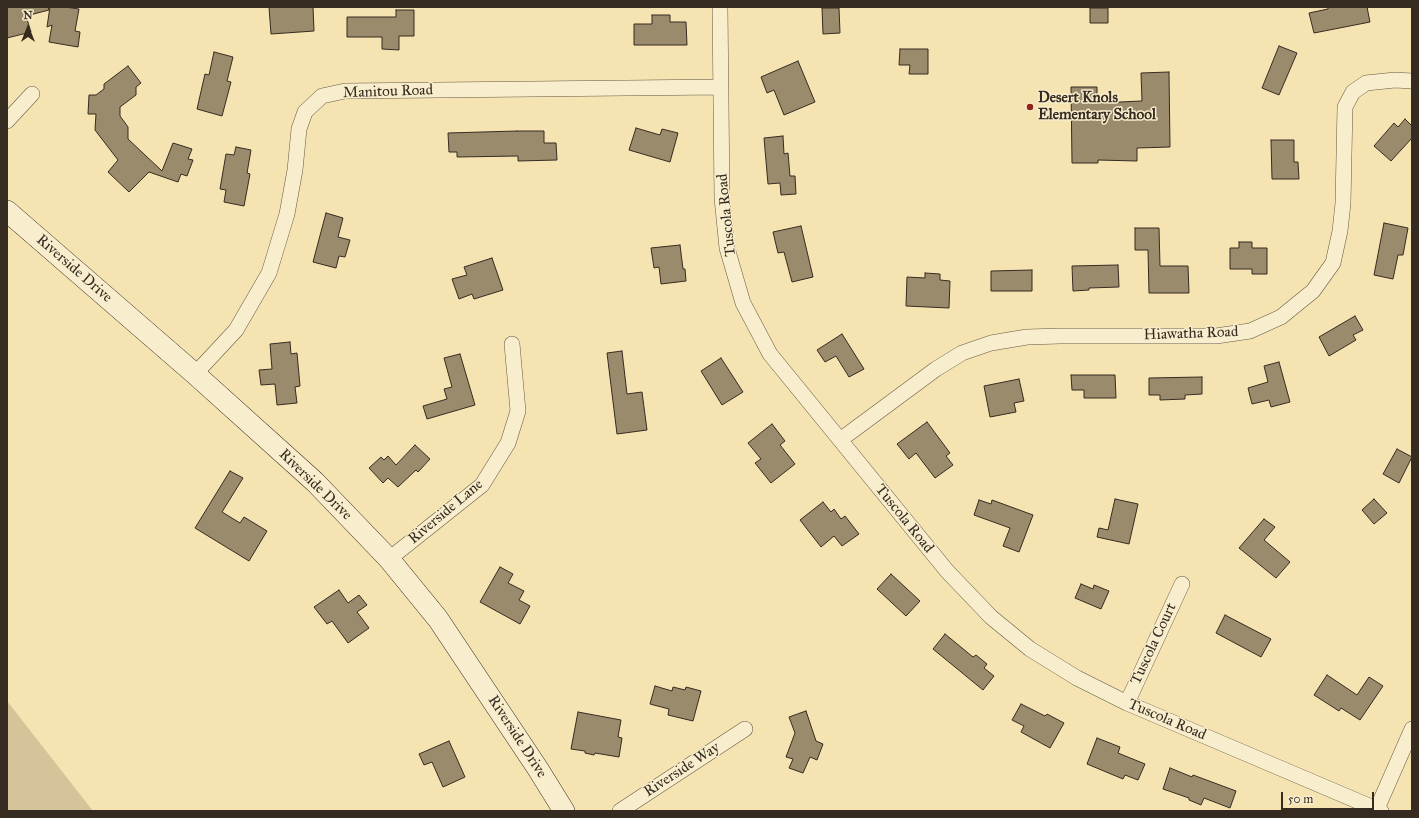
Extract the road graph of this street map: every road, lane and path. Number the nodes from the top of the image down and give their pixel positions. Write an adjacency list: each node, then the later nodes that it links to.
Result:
1 (720, 7): 3 (street, Tuscola Road)
2 (1412, 81): 9 (street, Hiawatha Road)
3 (720, 87): 8 (street, Manitou Road); 9 (street, Tuscola Road)
4 (32, 94): 5 (street)
5 (7, 121)
6 (7, 211): 8 (street, Riverside Drive)
7 (512, 344): 10 (street, Riverside Lane)
8 (195, 374): 10 (street, Riverside Drive)
9 (840, 440): 12 (street, Tuscola Road)
10 (389, 559): 16 (street, Riverside Drive)
11 (1182, 584): 12 (street, Tuscola Court)
12 (1127, 703): 15 (street, Tuscola Road)
13 (745, 729): 17 (street, Riverside Way)
14 (1412, 729): 15 (street)
15 (1378, 810)
16 (564, 811)
17 (620, 811)

